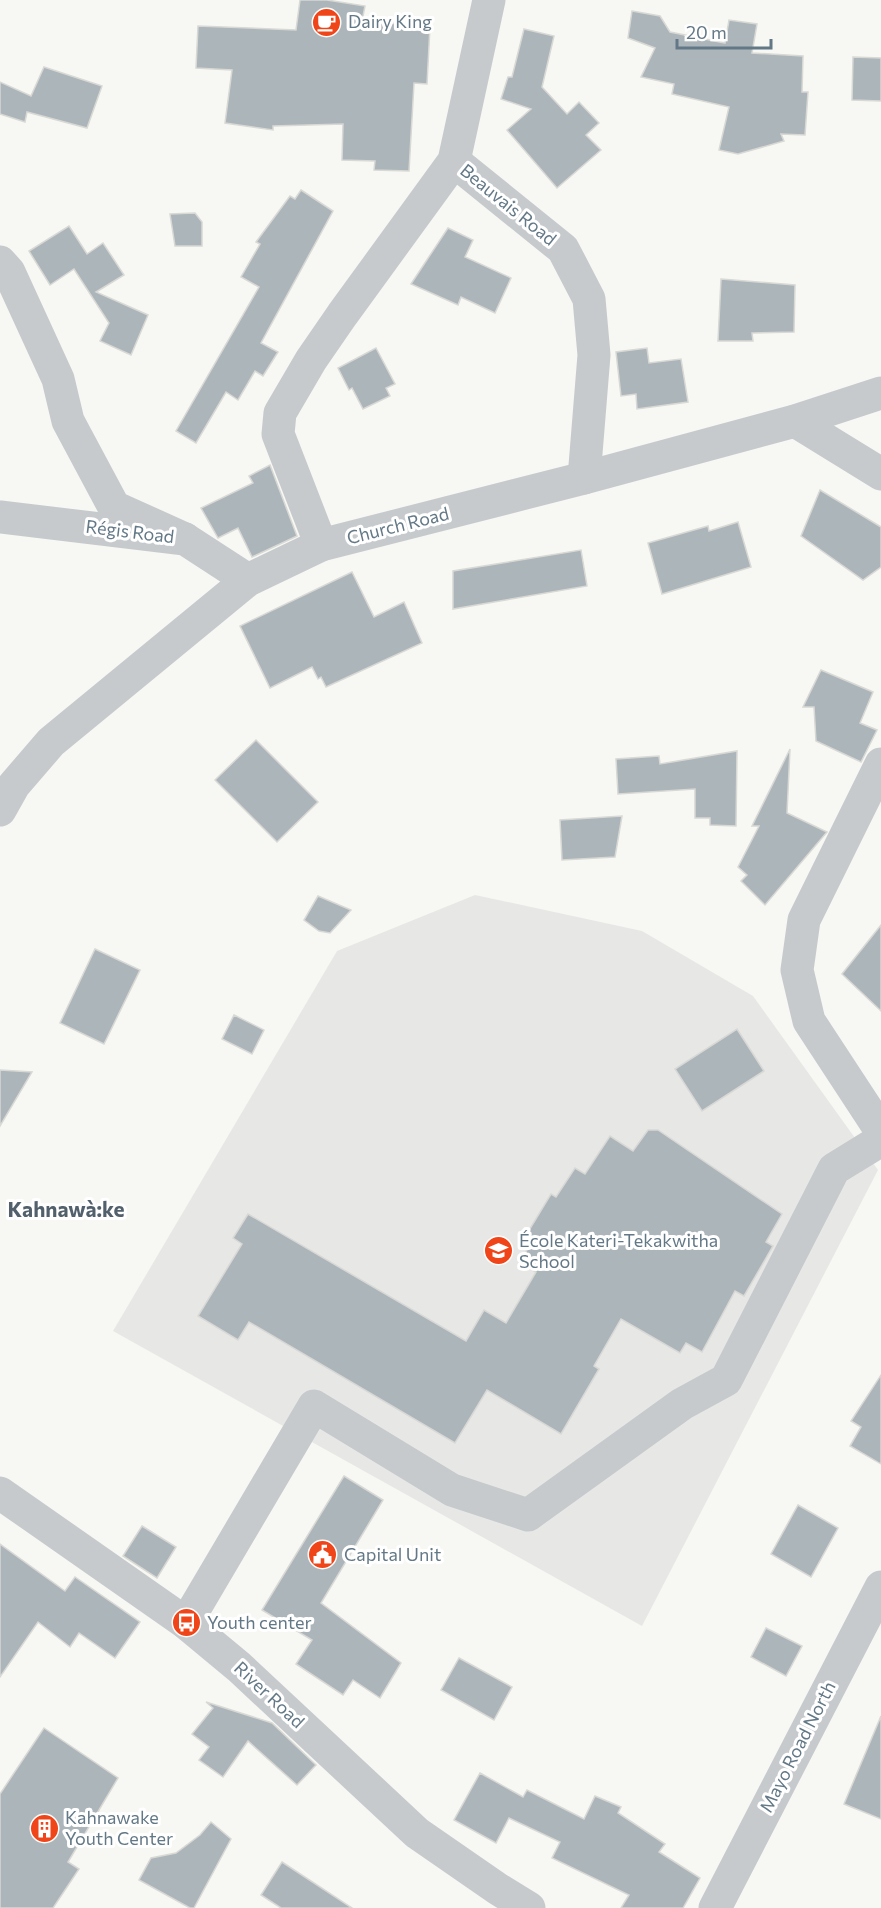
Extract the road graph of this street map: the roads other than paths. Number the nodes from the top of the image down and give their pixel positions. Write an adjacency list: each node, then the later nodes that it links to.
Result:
1 (489, 0): 2 (street, Beauvais Road)
2 (454, 161): 7 (street, Beauvais Road); 10 (street)
3 (0, 262): 9 (street)
4 (881, 393): 5 (street, Church Road)
5 (795, 421): 6 (street); 7 (street, Church Road)
6 (881, 474)
7 (584, 478): 10 (street, Church Road)
8 (0, 517): 9 (street, Régis Road)
9 (185, 539): 11 (street, Régis Road)
10 (321, 545): 11 (street, Church Road)
11 (248, 580): 13 (street, Church Road)
12 (881, 764): 14 (street)
13 (0, 810)
14 (881, 1131)
15 (881, 1140): 18 (street)
16 (0, 1493): 18 (street, River Road)
17 (881, 1587): 20 (street, Mayo Road North)
18 (186, 1623): 19 (street, River Road)
19 (529, 1908)
20 (715, 1908)

